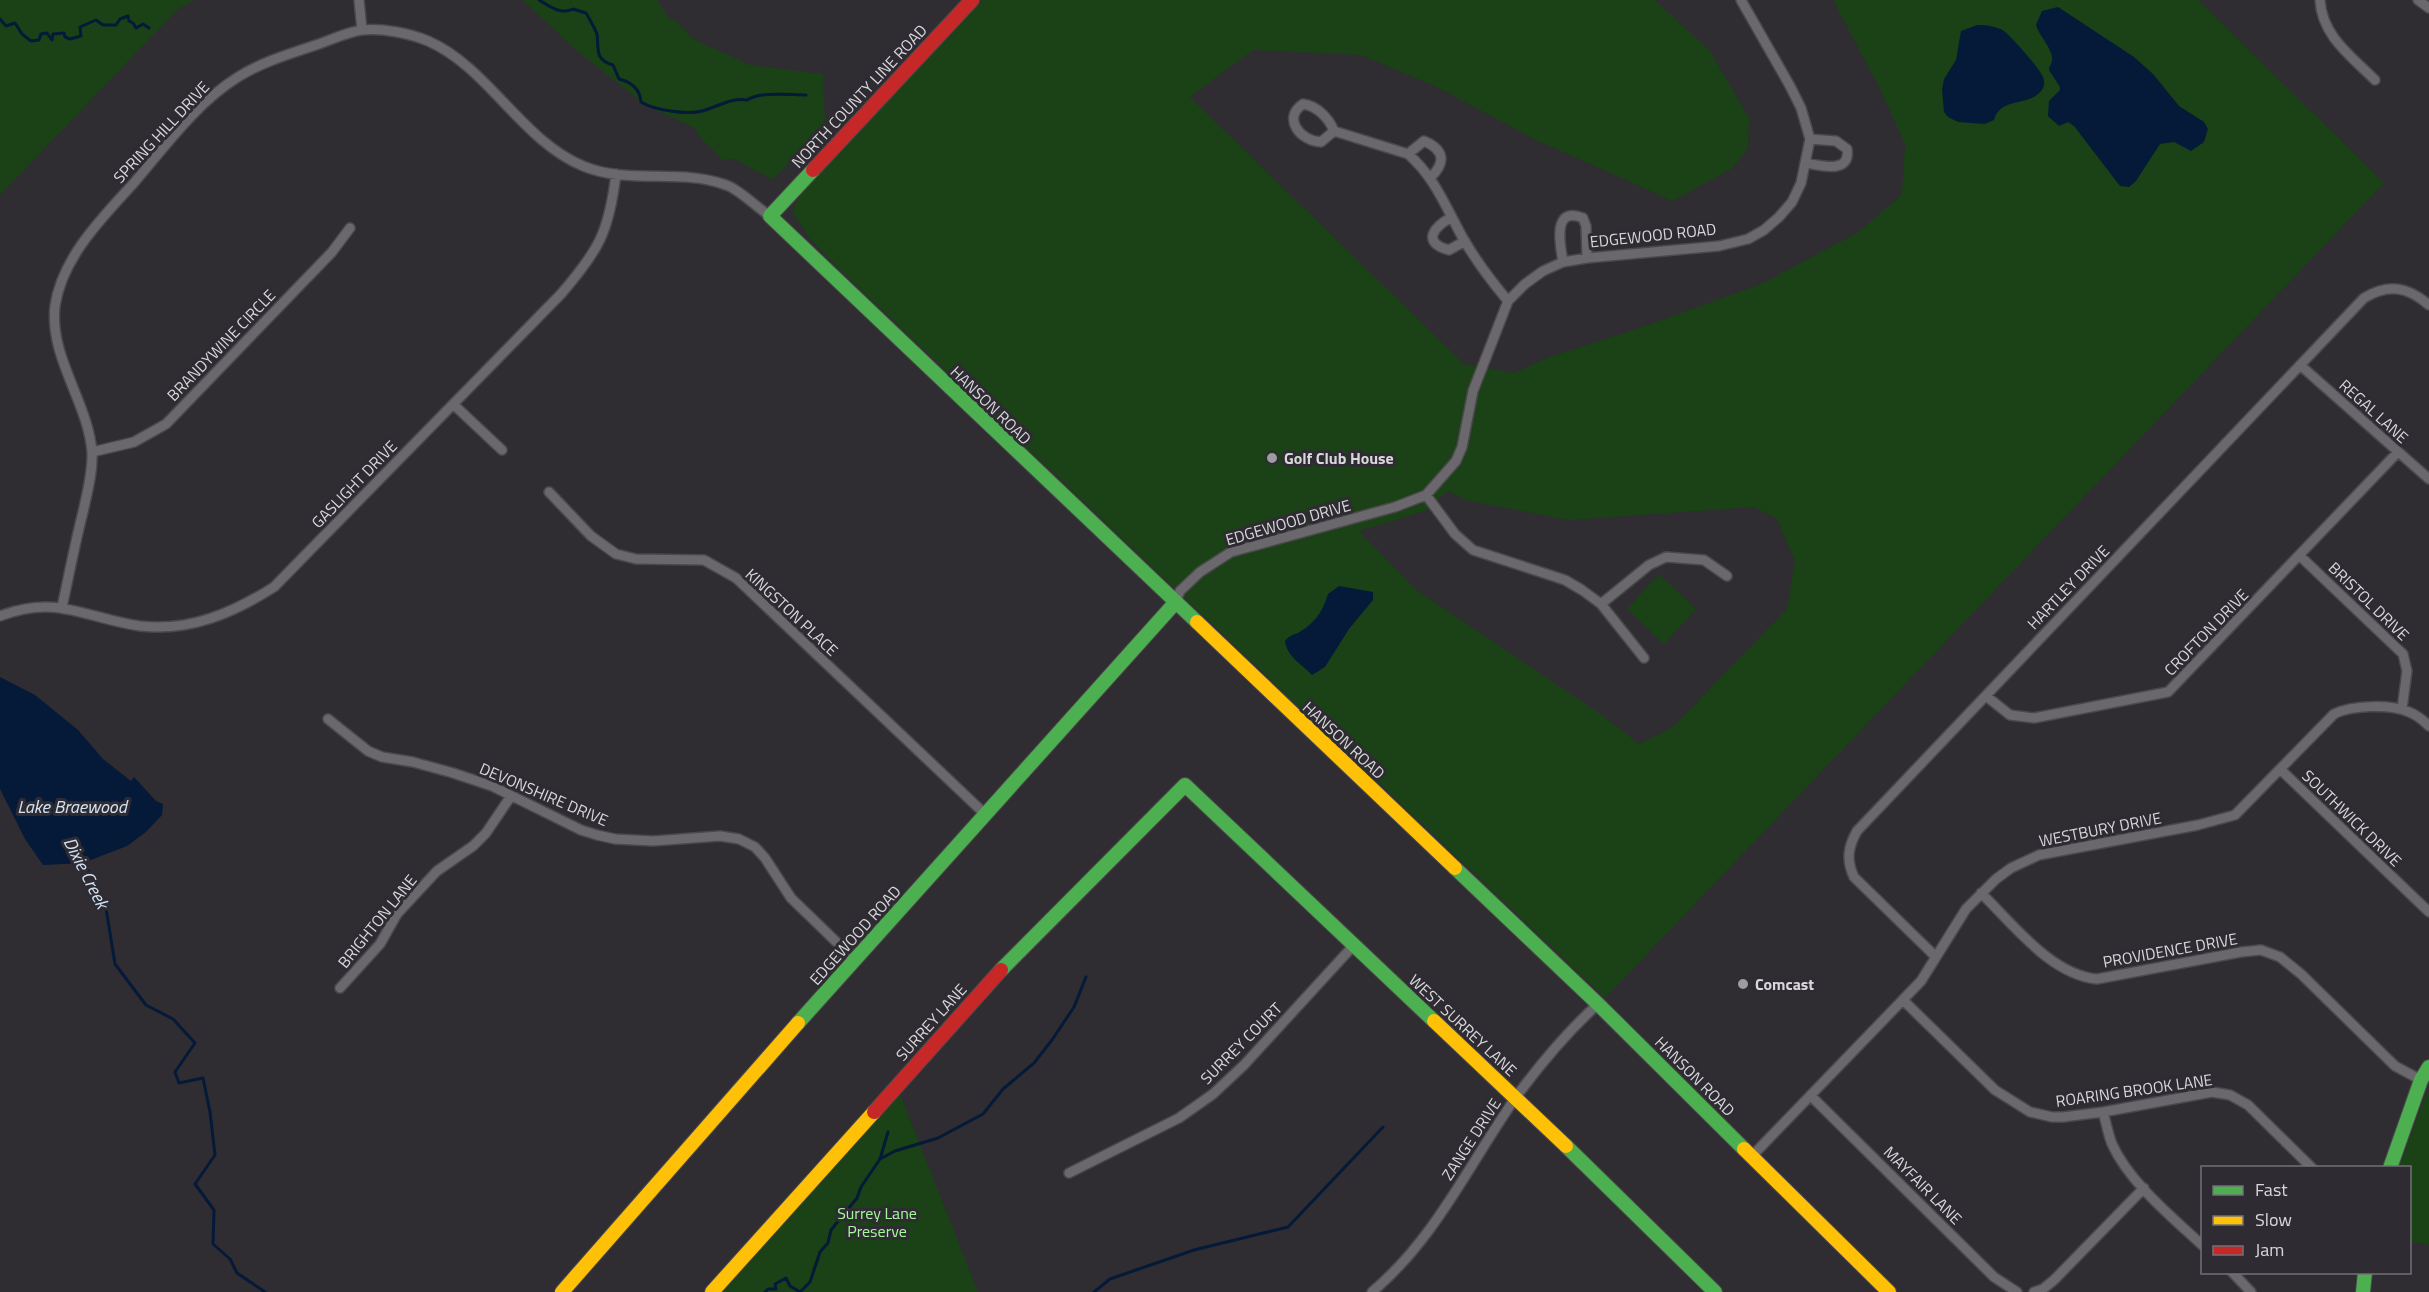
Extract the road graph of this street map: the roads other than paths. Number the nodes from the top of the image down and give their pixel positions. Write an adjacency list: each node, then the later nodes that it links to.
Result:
1 (359, 0): 7 (street)
2 (972, 0): 15 (street, NORTH COUNTY LINE ROAD)
3 (1741, 0): 10 (street, EDGEWOOD ROAD)
4 (2320, 0): 8 (street)
5 (2418, 0): 6 (street)
6 (2429, 8)
7 (362, 30): 13 (street, SPRING HILL DRIVE); 26 (street, SPRING HILL DRIVE)
8 (2375, 80)
9 (1334, 131): 9 (street); 11 (street)
10 (1810, 139): 12 (street, EDGEWOOD ROAD); 12 (street)
11 (1408, 154): 14 (street); 14 (street)
12 (1806, 163): 19 (street, EDGEWOOD ROAD)
13 (616, 174): 15 (street, SPRING HILL DRIVE); 24 (street, GASLIGHT DRIVE)
14 (1430, 178): 16 (street)
15 (771, 216): 33 (street, HANSON ROAD)
16 (1452, 217): 18 (street); 18 (street)
17 (350, 228): 26 (street, BRANDYWINE CIRCLE)
18 (1465, 241): 21 (street)
19 (1587, 258): 20 (street, EDGEWOOD ROAD); 20 (street)
20 (1563, 262): 21 (street, EDGEWOOD ROAD)
21 (1508, 301): 30 (street, EDGEWOOD ROAD)
22 (2429, 305): 23 (street, HARTLEY DRIVE)
23 (2300, 365): 27 (street, REGAL LANE); 38 (street, HARTLEY DRIVE)
24 (453, 404): 25 (street); 35 (street, GASLIGHT DRIVE)
25 (502, 450)
26 (92, 452): 35 (street, SPRING HILL DRIVE)
27 (2397, 452): 28 (street, REGAL LANE); 31 (street, CROFTON DRIVE)
28 (2429, 479)
29 (549, 492): 45 (street, KINGSTON PLACE)
30 (1426, 495): 33 (street, EDGEWOOD DRIVE); 34 (street)
31 (2300, 556): 38 (street, CROFTON DRIVE); 39 (street, BRISTOL DRIVE)
32 (1727, 576): 34 (street)
33 (1175, 603): 45 (street, EDGEWOOD ROAD); 53 (street, HANSON ROAD)
34 (1601, 604): 37 (street)
35 (62, 607): 36 (street, GASLIGHT DRIVE)
36 (0, 616)
37 (1644, 658)
38 (1986, 696): 49 (street, HARTLEY DRIVE)
39 (2402, 709): 41 (street, WESTBURY DRIVE); 42 (street, WESTBURY DRIVE)
40 (328, 719): 44 (street, DEVONSHIRE DRIVE)
41 (2429, 726)
42 (2281, 770): 46 (street, WESTBURY DRIVE); 47 (street, SOUTHWICK DRIVE)
43 (1185, 785): 48 (street, WEST SURREY LANE); 68 (street, SURREY LANE)
44 (511, 796): 50 (street, DEVONSHIRE DRIVE); 51 (street, BRIGHTON LANE)
45 (986, 815): 50 (street, EDGEWOOD ROAD)
46 (1981, 893): 49 (street, WESTBURY DRIVE); 55 (street, PROVIDENCE DRIVE)
47 (2429, 912)
48 (1354, 945): 57 (street, WEST SURREY LANE); 62 (street, SURREY COURT)
49 (1936, 957): 52 (street, WESTBURY DRIVE)
50 (854, 959): 67 (street, EDGEWOOD ROAD)
51 (340, 988)
52 (1903, 1000): 56 (street, WESTBURY DRIVE); 58 (street, ROARING BROOK LANE)
53 (1598, 1004): 57 (street, ZANGE DRIVE); 59 (street, HANSON ROAD)
54 (2429, 1067): 55 (street)
55 (2421, 1080): 61 (street)
56 (1811, 1096): 59 (street, WESTBURY DRIVE); 72 (street, MAYFAIR LANE)
57 (1516, 1098): 69 (street, ZANGE DRIVE); 70 (street, WEST SURREY LANE)
58 (2103, 1112): 60 (street, ROARING BROOK LANE); 63 (street)
59 (1752, 1156): 71 (street, HANSON ROAD)
60 (2311, 1166)
61 (2390, 1166)
62 (1069, 1173)
63 (2144, 1188): 64 (street); 73 (street)
64 (2201, 1244)
65 (2234, 1274): 74 (street)
66 (2366, 1274): 75 (street)
67 (562, 1292)
68 (712, 1292)
69 (1372, 1292)
70 (1714, 1292)
71 (1890, 1292)
72 (2017, 1292)
73 (2034, 1292)
74 (2251, 1292)
75 (2363, 1292)

